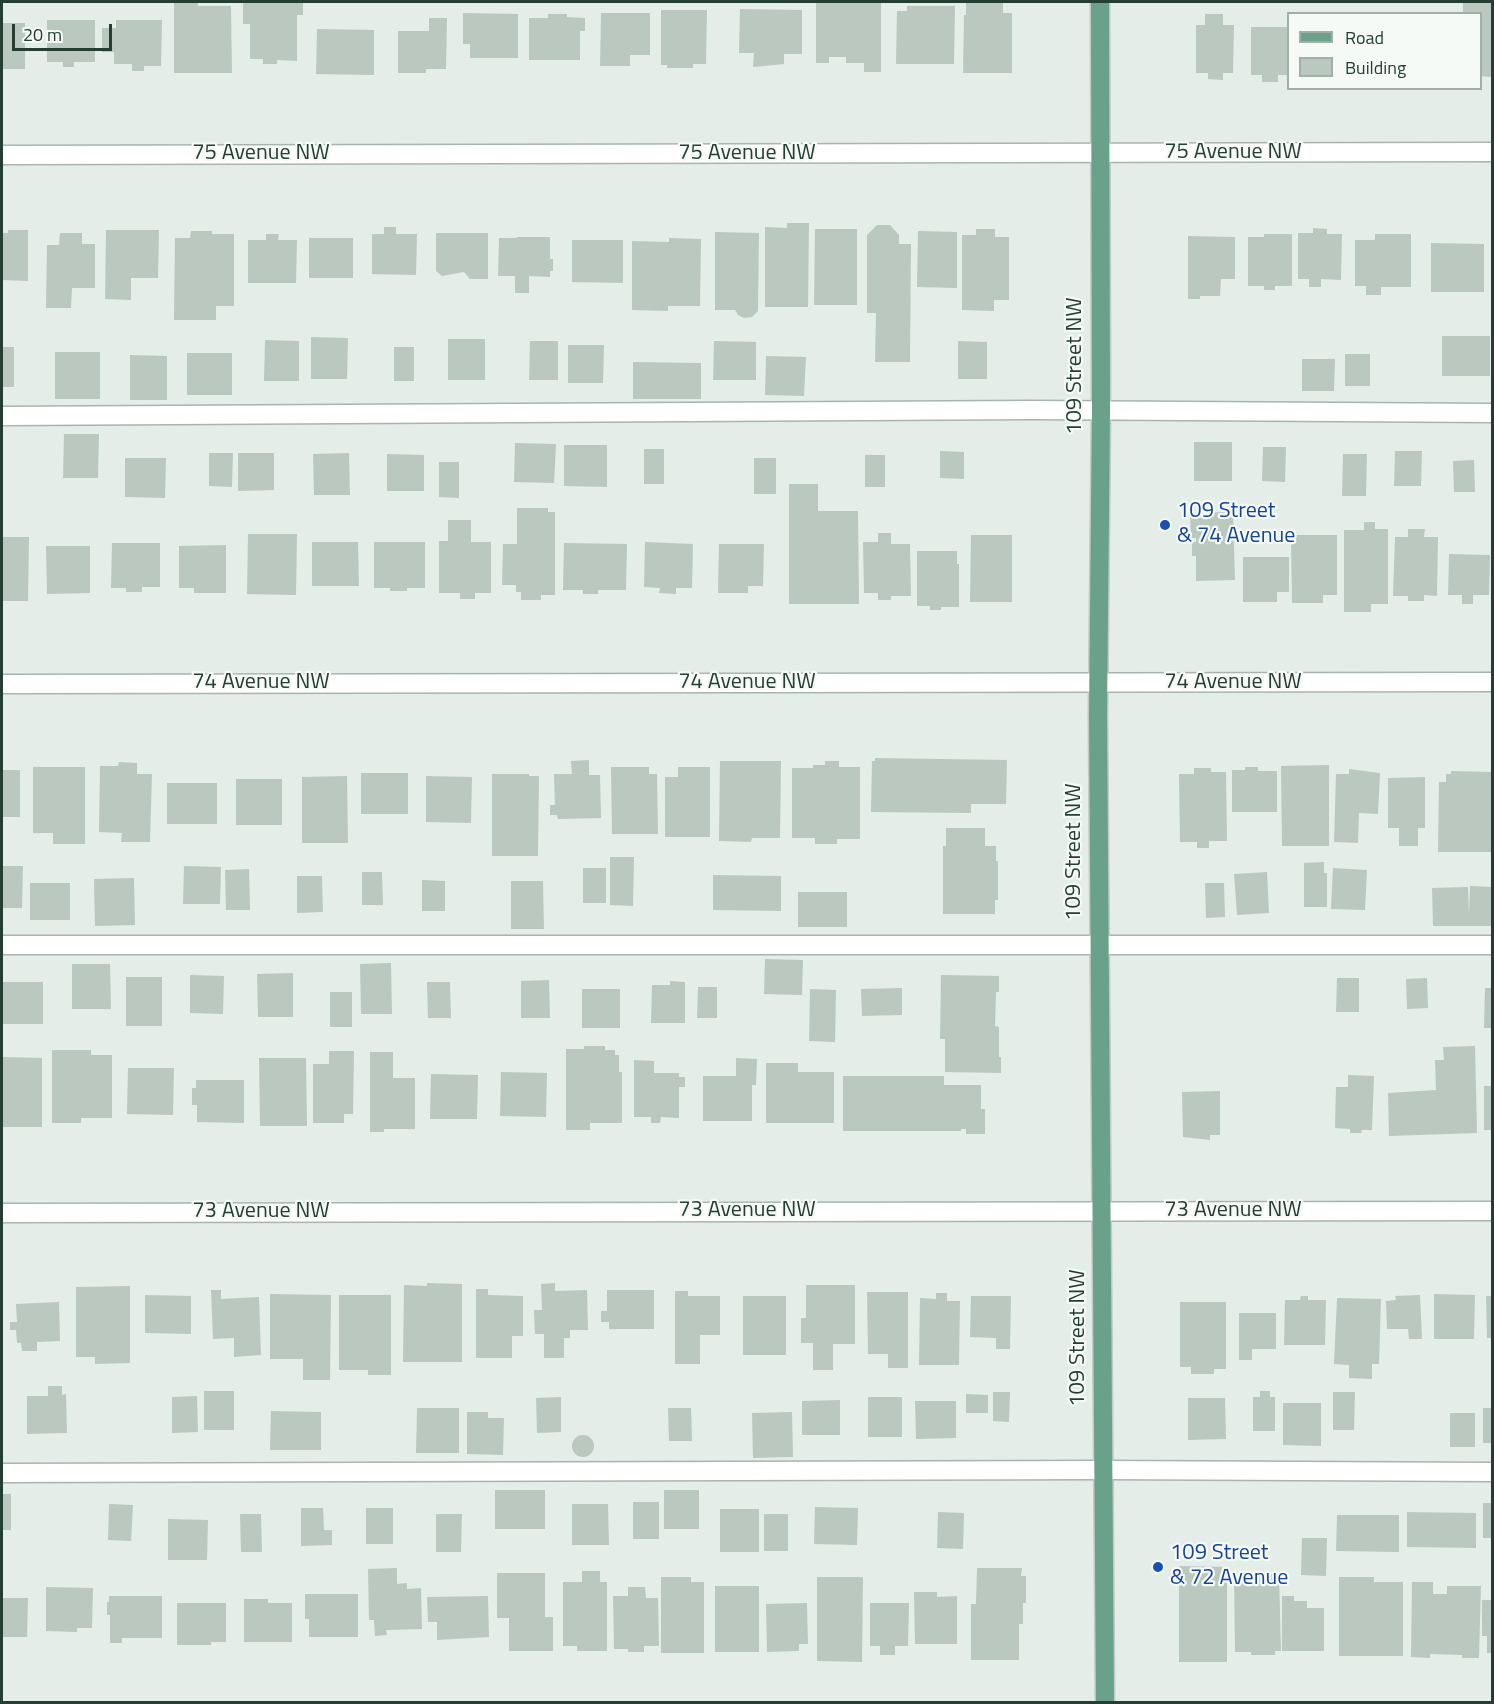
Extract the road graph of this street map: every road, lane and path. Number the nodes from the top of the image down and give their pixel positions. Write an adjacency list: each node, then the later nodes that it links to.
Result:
1 (1100, 2): 2 (main road, 109 Street NW)
2 (1099, 153): 3 (street, 75 Avenue NW); 4 (street, 75 Avenue NW); 5 (main road, 109 Street NW)
3 (1492, 153)
4 (2, 155)
5 (1101, 410): 6 (street); 7 (street); 9 (main road, 109 Street NW)
6 (1492, 413)
7 (2, 416)
8 (1492, 682): 9 (street, 74 Avenue NW)
9 (1098, 683): 10 (street, 74 Avenue NW); 11 (main road, 109 Street NW)
10 (2, 684)
11 (1100, 944): 12 (street); 13 (street); 14 (main road, 109 Street NW)
12 (2, 945)
13 (1492, 945)
14 (1102, 1210): 15 (street, 73 Avenue NW); 16 (street, 73 Avenue NW); 17 (main road, 109 Street NW)
15 (1492, 1211)
16 (2, 1213)
17 (1104, 1470): 18 (street); 19 (street); 20 (main road, 109 Street NW)
18 (1492, 1472)
19 (2, 1473)
20 (1105, 1702)

